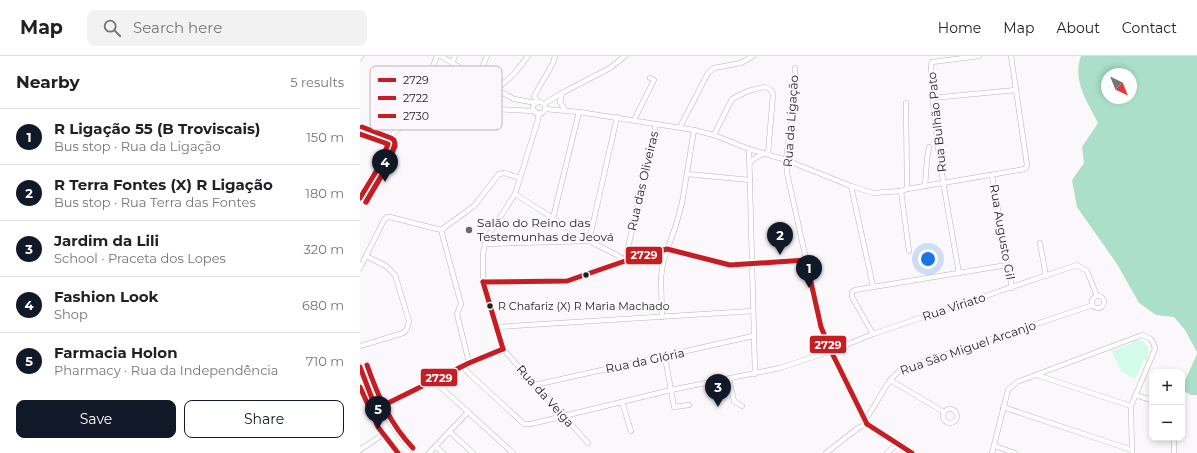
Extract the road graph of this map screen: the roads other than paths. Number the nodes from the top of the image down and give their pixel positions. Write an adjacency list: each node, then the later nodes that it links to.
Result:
1 (437, 56): 12 (street)
2 (441, 56): 11 (street)
3 (455, 56): 11 (street)
4 (487, 56): 14 (street)
5 (528, 56): 17 (street)
6 (555, 56): 22 (street)
7 (625, 56): 20 (street)
8 (753, 56): 32 (street)
9 (979, 56): 21 (street, Rua Bulhão Pato)
10 (1012, 56): 18 (street)
11 (452, 63): 13 (street)
12 (433, 66)
13 (457, 66)
14 (482, 66)
15 (795, 68): 41 (street, Rua da Ligação)
16 (650, 78): 30 (street)
17 (502, 85)
18 (1016, 90): 21 (street); 44 (street)
19 (502, 93): 22 (street)
20 (562, 93): 24 (street); 26 (street)
21 (932, 98): 47 (street, Rua Bulhão Pato)
22 (537, 103): 24 (street); 27 (street)
23 (906, 103): 50 (street)
24 (545, 106): 26 (street); 27 (street)
25 (502, 110): 27 (street)
26 (565, 110): 28 (street)
27 (537, 112): 45 (street)
28 (579, 112): 29 (street); 54 (street)
29 (617, 117): 30 (street); 57 (street)
30 (634, 120): 31 (street)
31 (656, 124): 32 (street); 65 (street, Rua das Oliveiras)
32 (680, 127): 34 (street)
33 (397, 130): 37 (street)
34 (694, 130): 36 (street); 43 (street)
35 (360, 134): 37 (street)
36 (714, 135): 39 (street); 40 (street)
37 (388, 144): 53 (street)
38 (929, 147): 49 (street)
39 (749, 149): 40 (street); 42 (street)
40 (767, 154): 41 (street); 42 (street)
41 (786, 160): 48 (street); 64 (street, Rua da Ligação)
42 (750, 163): 46 (street)
43 (687, 174): 46 (street); 61 (street)
44 (992, 176): 47 (street); 67 (street, Rua Augusto Gil)
45 (520, 178): 52 (street); 55 (street)
46 (750, 180): 66 (street)
47 (944, 183): 49 (street); 69 (street, Rua Bulhão Pato)
48 (851, 186): 51 (street); 72 (street)
49 (925, 186): 50 (street)
50 (907, 189): 51 (street)
51 (902, 191): 62 (street)
52 (515, 194): 54 (street); 60 (street)
53 (360, 198)
54 (553, 218): 56 (street)
55 (441, 230): 63 (street); 85 (street)
56 (577, 234): 57 (street); 58 (street)
57 (589, 241): 58 (street); 65 (street)
58 (574, 242): 60 (street)
59 (1040, 243): 70 (street)
60 (485, 244): 71 (street)
61 (667, 249): 65 (street); 66 (street); 77 (street)
62 (909, 251)
63 (366, 256): 68 (street); 81 (street)
64 (806, 260): 66 (street); 83 (street, Rua da Ligação)
65 (625, 261): 71 (street)
66 (752, 263): 76 (street)
67 (1007, 265): 69 (street); 73 (street, Rua Augusto Gil)
68 (360, 268)
69 (959, 273): 72 (street)
70 (1046, 276): 73 (street, Rua Viriato); 74 (street, Rua Viriato)
71 (483, 282): 78 (street)
72 (873, 286): 79 (street)
73 (1012, 288): 79 (street, Rua Viriato)
74 (1097, 296): 75 (street); 75 (street)
75 (1093, 305): 91 (street, Rua São Miguel Arcanjo)
76 (753, 311): 77 (street); 80 (street)
77 (662, 317): 78 (street)
78 (496, 327): 82 (street)
79 (873, 334): 83 (street, Rua Viriato)
80 (753, 336): 84 (street, Rua da Glória); 88 (street)
81 (360, 346)
82 (503, 349): 85 (street); 93 (street, Rua da Veiga)
83 (831, 351): 88 (street, Rua Viriato); 106 (street, Rua da Ligação)
84 (664, 357): 93 (street, Rua da Glória); 94 (street)
85 (469, 363): 87 (street)
86 (360, 367): 102 (street)
87 (462, 367): 92 (street); 105 (street, Rua Viriato)
88 (755, 374): 90 (street, Rua Viriato)
89 (1037, 375): 95 (street); 100 (street); 101 (street)
90 (729, 379): 94 (street, Rua Viriato); 99 (street)
91 (890, 380): 104 (street); 106 (street, Rua São Miguel Arcanjo)
92 (434, 381): 102 (street); 103 (street)
93 (535, 385): 105 (street, Rua da Veiga)
94 (670, 390): 97 (street, Rua Viriato); 98 (street)
95 (1135, 395): 96 (street); 100 (street)
96 (1149, 399)
97 (622, 402): 105 (street, Rua Viriato); 108 (street)
98 (689, 405)
99 (742, 406)
100 (1130, 406): 116 (street)
101 (1003, 407): 114 (street); 116 (street)
102 (376, 409): 107 (street)
103 (468, 412): 109 (street); 121 (street)
104 (944, 412)
105 (563, 416): 111 (street, Rua da Veiga)
106 (866, 422): 112 (street); 122 (street)
107 (388, 431): 115 (street); 117 (street)
108 (630, 431)
109 (450, 432): 113 (street); 120 (street)
110 (1174, 441): 127 (street)
111 (588, 443)
112 (897, 444): 123 (street); 124 (street)
113 (436, 446): 118 (street); 119 (street)
114 (994, 446): 125 (street); 126 (street)
115 (360, 450)
116 (1132, 452)
117 (408, 453)
118 (429, 453)
119 (443, 453)
120 (473, 453)
121 (513, 453)
122 (826, 453)
123 (887, 453)
124 (912, 453)
125 (992, 453)
126 (1015, 453)
127 (1174, 453)

